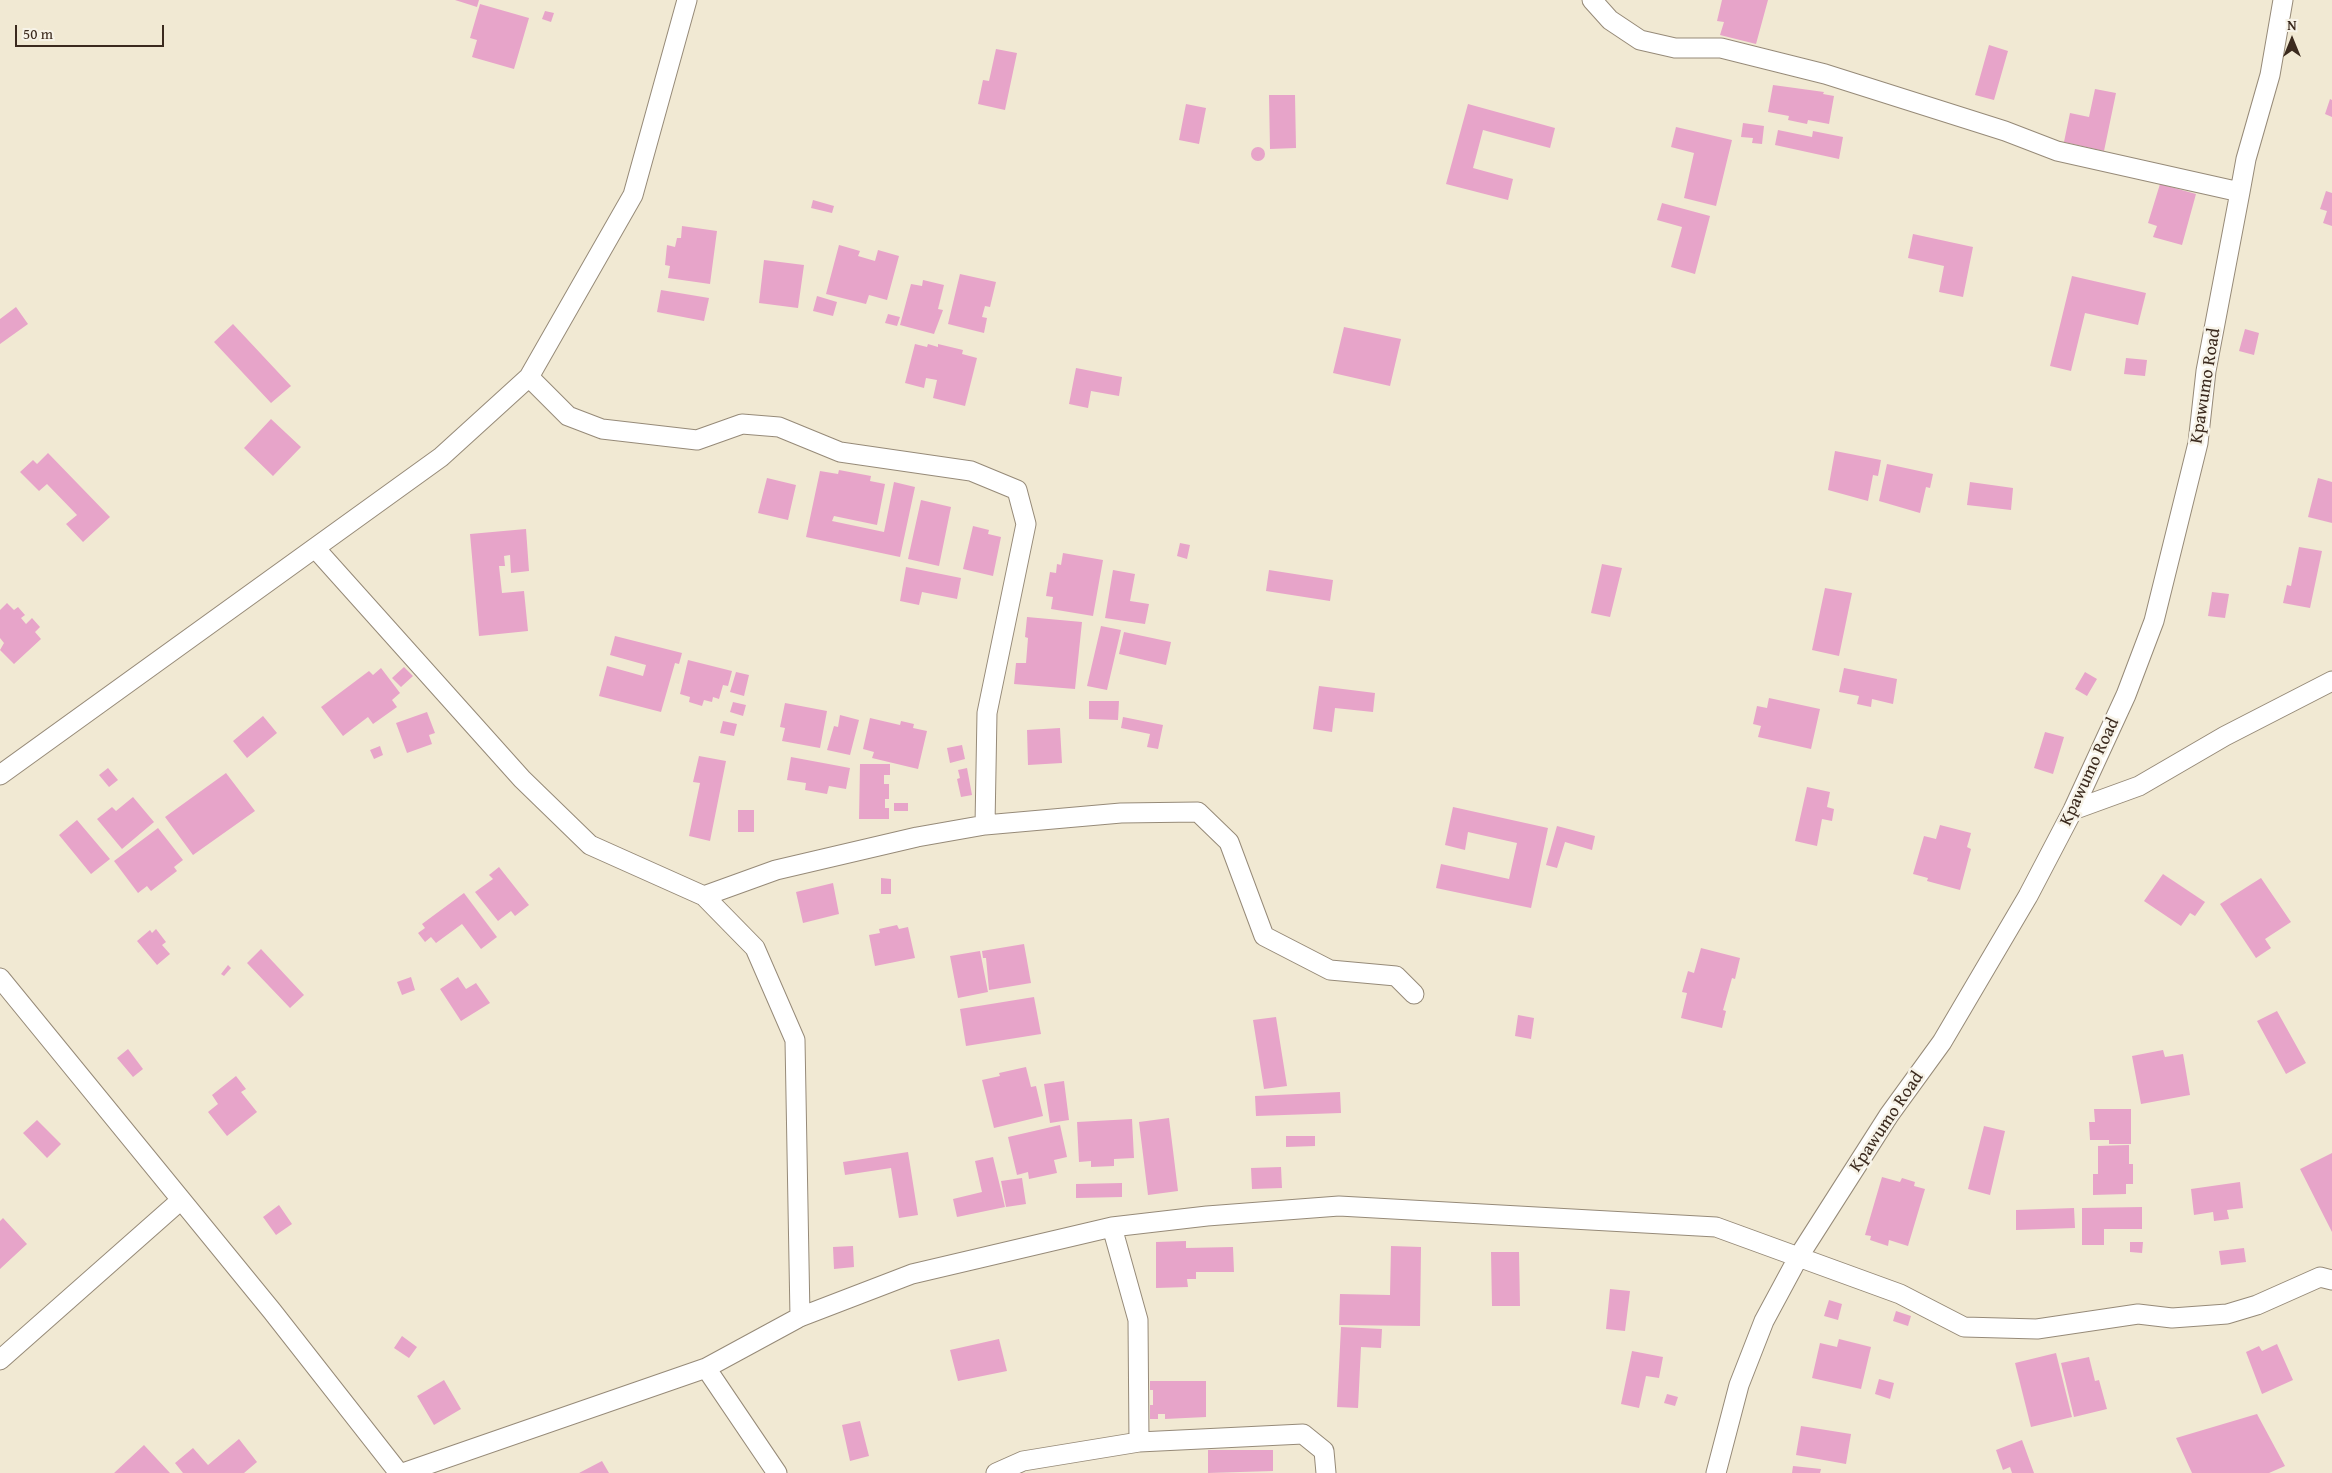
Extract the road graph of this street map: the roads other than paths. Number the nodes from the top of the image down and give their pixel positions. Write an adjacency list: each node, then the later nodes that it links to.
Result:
1 (687, 0): 5 (street)
2 (1592, 0): 4 (street)
3 (2283, 0): 4 (street, Kpawumo Road)
4 (2240, 192): 9 (street, Kpawumo Road)
5 (529, 377): 6 (street); 10 (street)
6 (315, 548): 8 (street); 11 (street)
7 (2332, 681): 9 (street)
8 (0, 775)
9 (2073, 810): 16 (street, Kpawumo Road)
10 (985, 825): 11 (street); 13 (street)
11 (704, 896): 18 (street)
12 (0, 978): 14 (street)
13 (1414, 994)
14 (181, 1200): 19 (street); 22 (street)
15 (1112, 1227): 16 (street); 18 (street); 21 (street)
16 (1798, 1256): 17 (street); 27 (street, Kpawumo Road)
17 (2332, 1280)
18 (800, 1317): 20 (street)
19 (1, 1356)
20 (706, 1368): 23 (street); 24 (street)
21 (1139, 1442): 25 (street); 26 (street)
22 (398, 1473)
23 (403, 1473)
24 (777, 1473)
25 (996, 1473)
26 (1326, 1473)
27 (1716, 1473)

